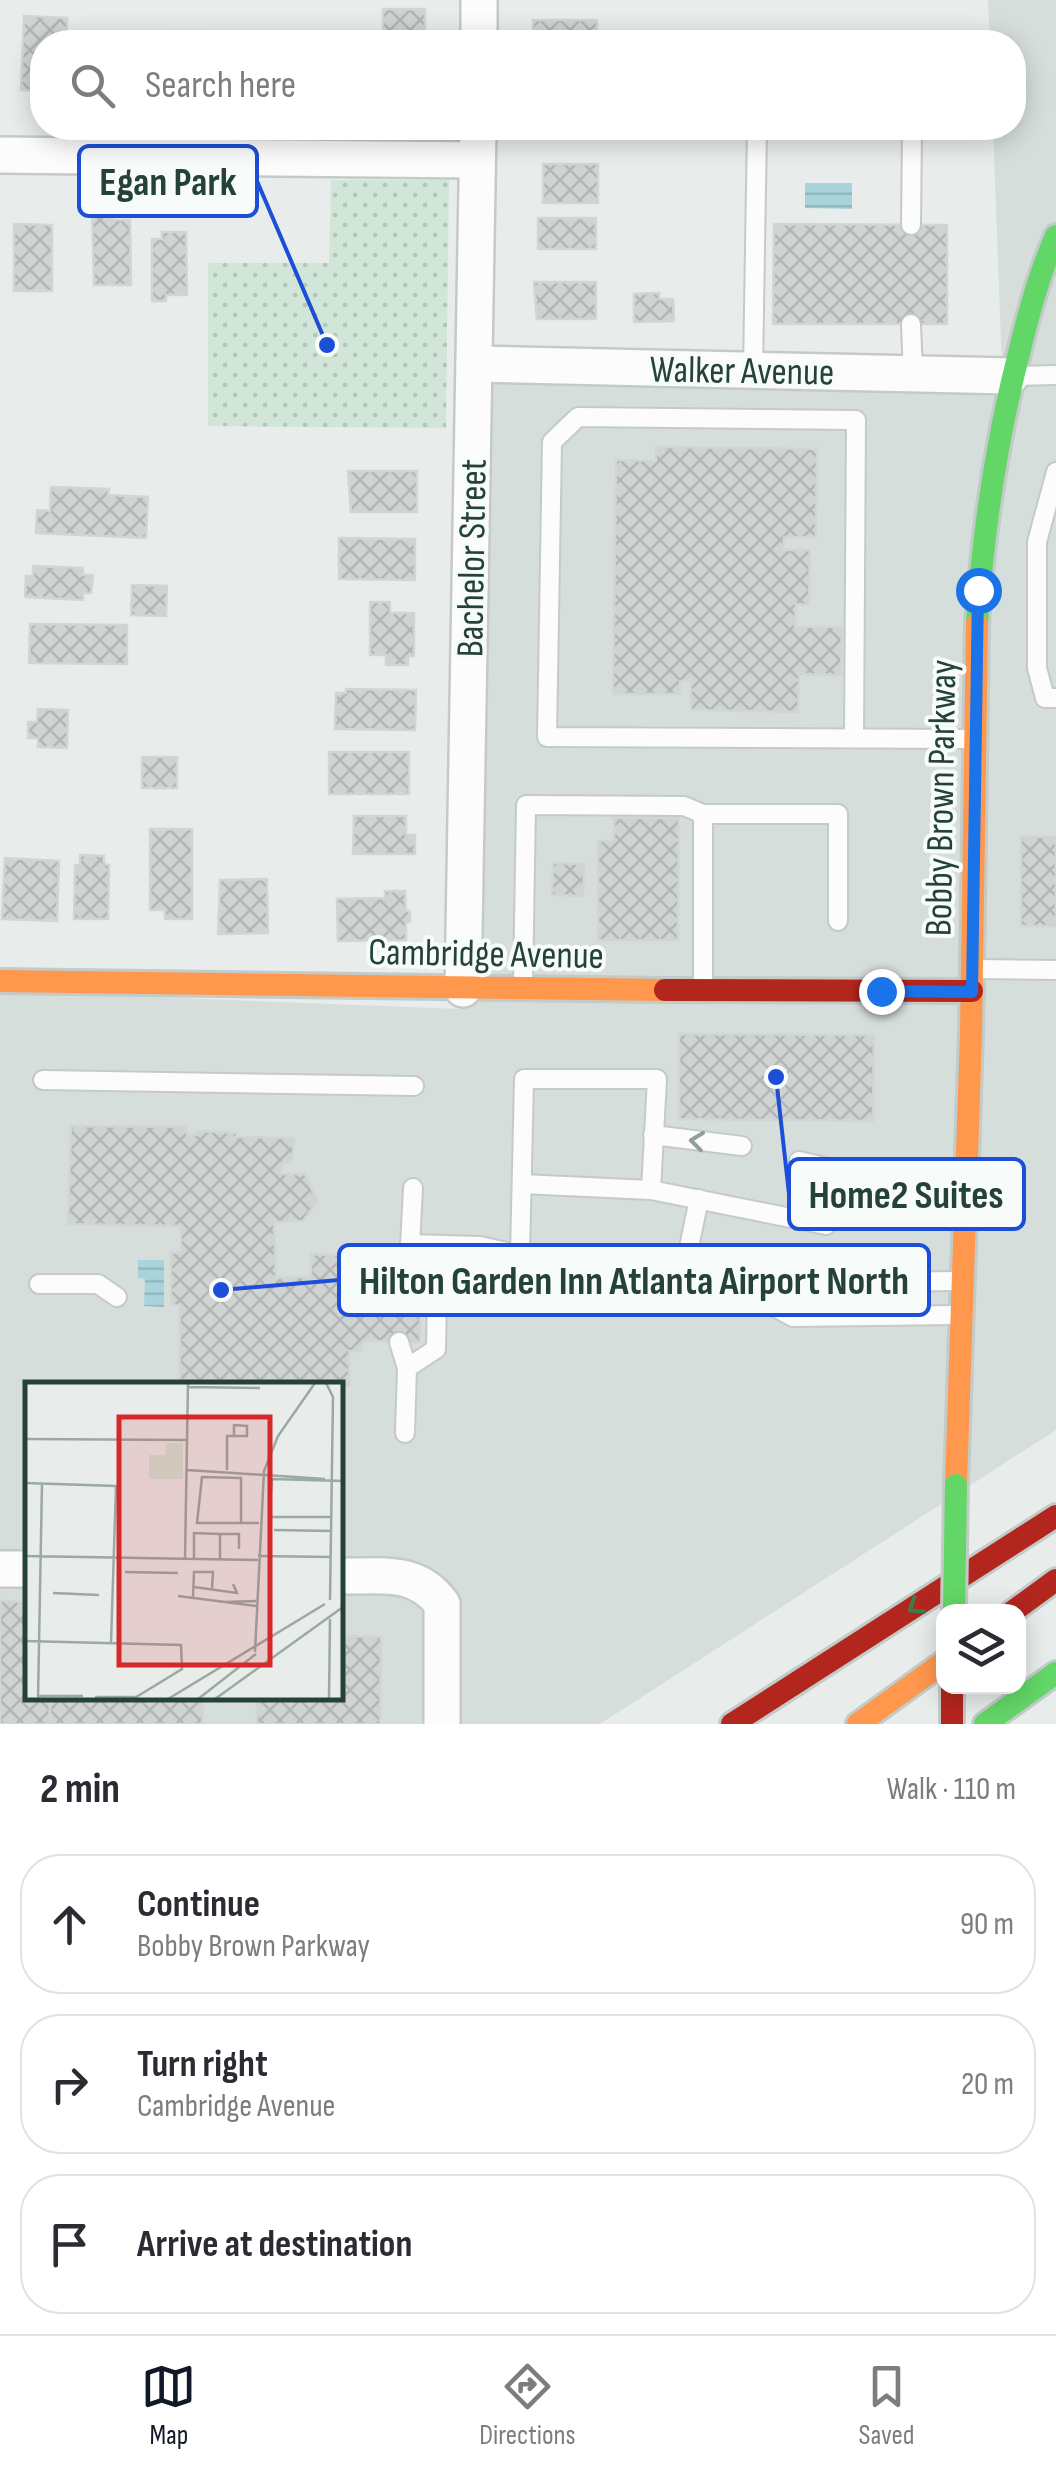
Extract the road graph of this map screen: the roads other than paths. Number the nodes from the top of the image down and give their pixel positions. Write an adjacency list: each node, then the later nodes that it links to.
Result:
1 (480, 0): 2 (street)
2 (479, 30)
3 (757, 140): 11 (lane)
4 (912, 140): 7 (lane)
5 (478, 144): 6 (street); 10 (street, Bachelor Street)
6 (0, 155)
7 (911, 225)
8 (1056, 236): 14 (main road, Bobby Brown Parkway)
9 (911, 324): 12 (lane)
10 (474, 364): 11 (street, Walker Avenue); 24 (street, Bachelor Street)
11 (753, 370): 12 (street, Walker Avenue)
12 (913, 374): 14 (street, Walker Avenue)
13 (1056, 375): 14 (lane)
14 (1010, 376): 18 (main road, Bobby Brown Parkway)
15 (1056, 472): 16 (lane)
16 (1056, 698)
17 (854, 738): 17 (lane); 18 (lane)
18 (975, 739): 22 (main road, Bobby Brown Parkway)
19 (703, 814): 20 (lane); 25 (lane); 26 (lane)
20 (838, 921)
21 (1056, 970): 22 (lane)
22 (972, 980): 26 (main road, Cambridge Avenue); 40 (main road, Bobby Brown Parkway)
23 (0, 981): 24 (main road, Cambridge Avenue)
24 (463, 989): 25 (main road, Cambridge Avenue)
25 (523, 990): 26 (main road, Cambridge Avenue)
26 (703, 990)
27 (43, 1080): 28 (lane)
28 (414, 1086)
29 (653, 1135): 30 (lane, one-way to 29); 32 (lane); 34 (lane)
30 (742, 1146)
31 (799, 1160): 35 (lane)
32 (522, 1184): 34 (lane); 37 (lane)
33 (413, 1188): 36 (lane)
34 (651, 1190): 35 (lane)
35 (700, 1199): 39 (lane)
36 (410, 1244): 37 (lane); 38 (lane)
37 (520, 1255): 39 (lane)
38 (409, 1265): 44 (lane); 47 (lane)
39 (684, 1276): 42 (lane)
40 (960, 1282): 42 (lane); 45 (main road, Bobby Brown Parkway)
41 (40, 1284): 43 (lane)
42 (740, 1288): 45 (lane)
43 (117, 1297)
44 (400, 1303)
45 (959, 1315): 52 (main road, Bobby Brown Parkway, bridge)
46 (399, 1342): 47 (lane)
47 (407, 1368): 48 (lane)
48 (405, 1433)
49 (1056, 1516): 58 (main road, one-way to 58)
50 (342, 1576): 57 (street)
51 (1056, 1580): 53 (main road)
52 (954, 1604)
53 (1023, 1604)
54 (936, 1668): 59 (main road)
55 (1056, 1673): 61 (main road)
56 (952, 1694): 60 (main road)
57 (442, 1724)
58 (732, 1724)
59 (858, 1724)
60 (952, 1724)
61 (984, 1724)

